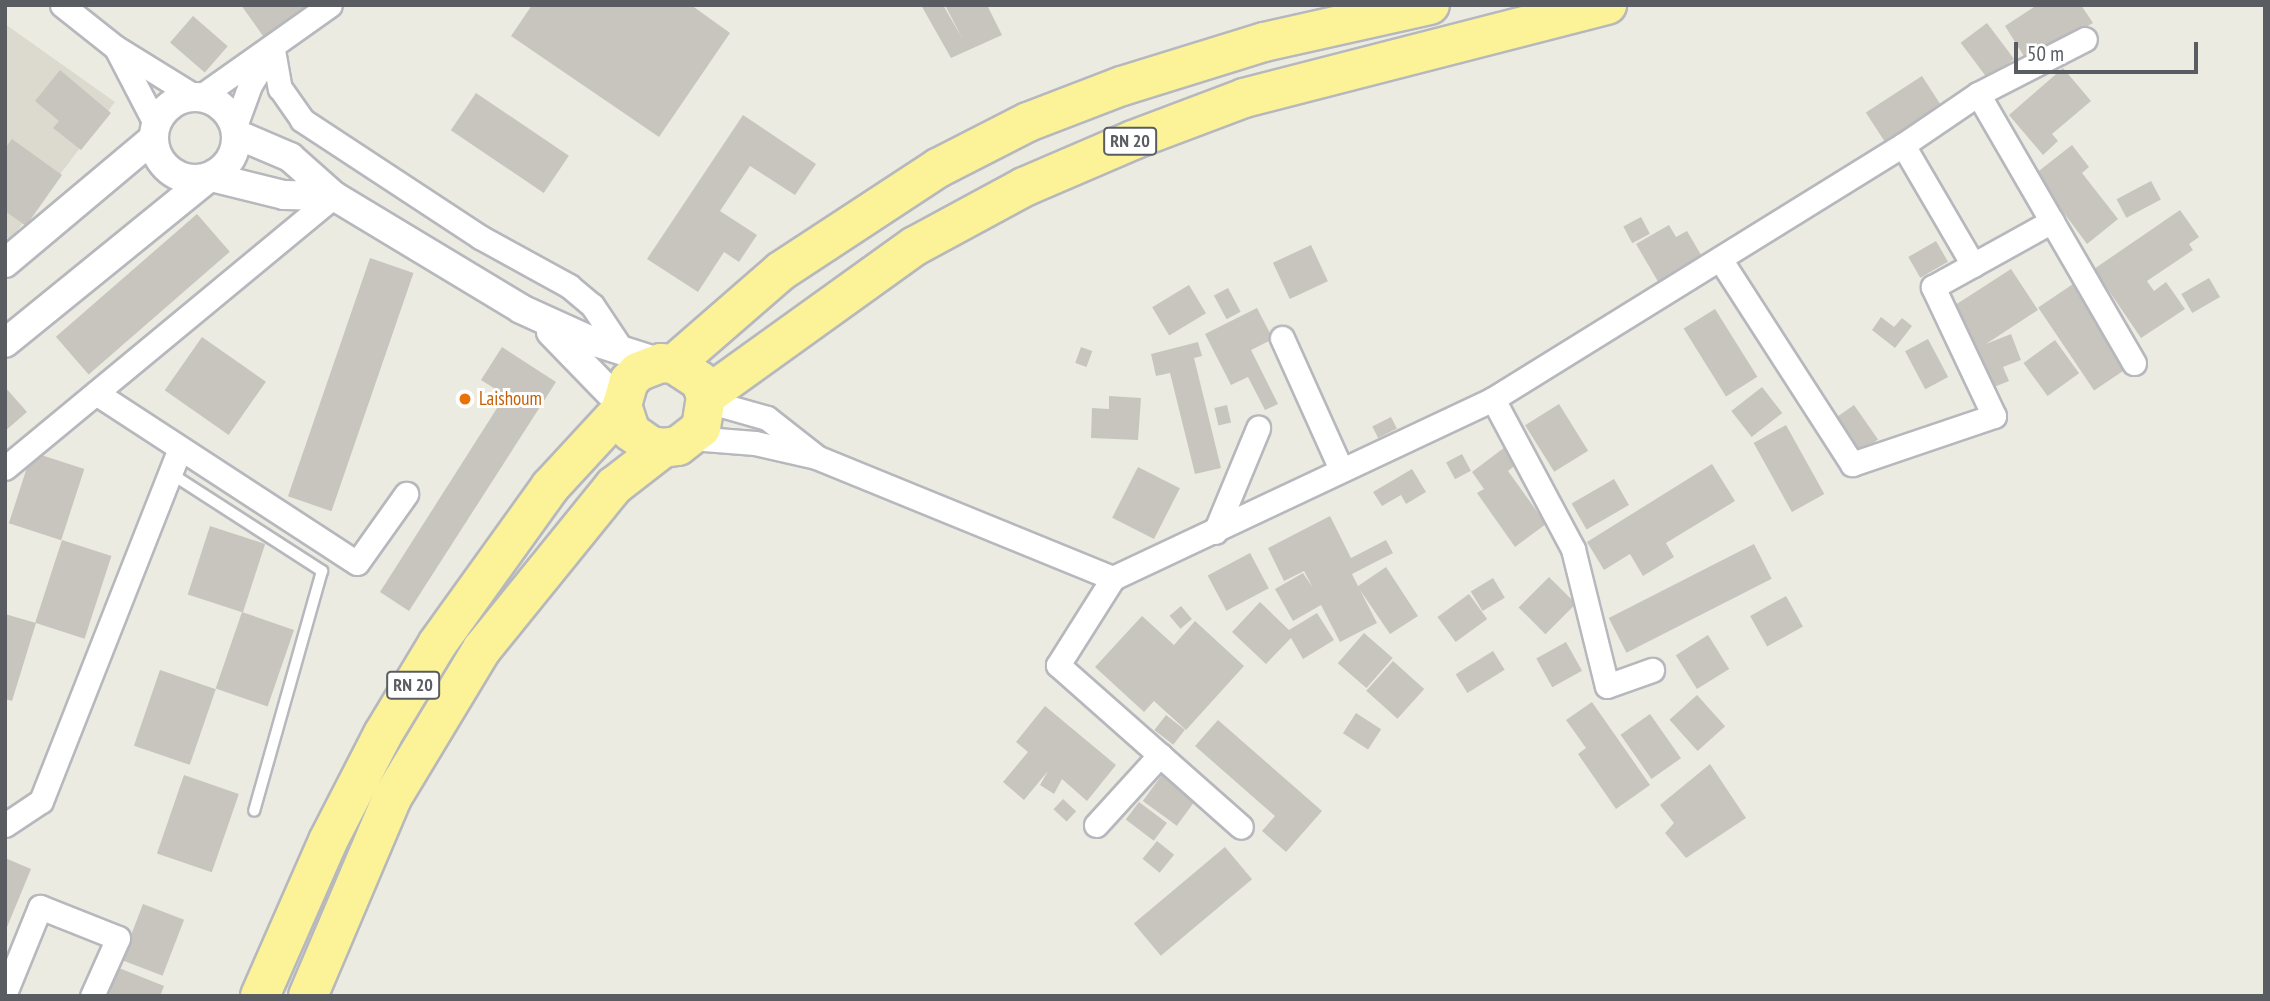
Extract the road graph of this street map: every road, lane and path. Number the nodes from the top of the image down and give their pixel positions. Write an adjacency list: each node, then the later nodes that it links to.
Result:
1 (330, 5): 7 (street)
2 (1430, 5): 23 (highway)
3 (1607, 5): 26 (highway, RN 20)
4 (70, 8): 6 (street)
5 (2085, 39): 8 (street)
6 (115, 47): 9 (street); 11 (street)
7 (273, 50): 9 (street); 10 (street); 22 (street)
8 (1978, 94): 12 (street); 15 (street)
9 (198, 97): 10 (street); 11 (street)
10 (236, 130): 13 (street); 14 (street)
11 (155, 132): 13 (street); 17 (street)
12 (1903, 145): 16 (street); 18 (street)
13 (210, 177): 14 (street); 21 (street)
14 (334, 196): 19 (street); 25 (street)
15 (2052, 221): 18 (street); 24 (street)
16 (1720, 259): 18 (street); 27 (street)
17 (5, 263)
18 (1973, 265)
19 (521, 309): 22 (street); 28 (street)
20 (1282, 338): 34 (street)
21 (5, 343)
22 (624, 353): 23 (street)
23 (668, 363): 26 (highway); 28 (highway)
24 (2134, 363)
25 (96, 393): 31 (street); 33 (street)
26 (707, 399): 30 (highway); 32 (street)
27 (1493, 399): 34 (street); 39 (street)
28 (622, 407): 30 (highway); 47 (highway, RN 20)
29 (1258, 428): 37 (street)
30 (677, 443): 32 (street); 48 (highway, RN 20)
31 (180, 448): 35 (street); 36 (street)
32 (816, 457): 38 (street)
33 (5, 468)
34 (1341, 469): 37 (street)
35 (170, 473): 41 (lane); 42 (street)
36 (406, 494)
37 (1214, 532): 38 (street)
38 (1113, 578): 40 (street)
39 (1652, 670)
40 (1160, 755): 43 (street); 44 (street)
41 (254, 811)
42 (5, 825)
43 (1096, 825)
44 (1241, 827)
45 (5, 993): 46 (street)
46 (92, 996)
47 (260, 996)
48 (308, 996)

